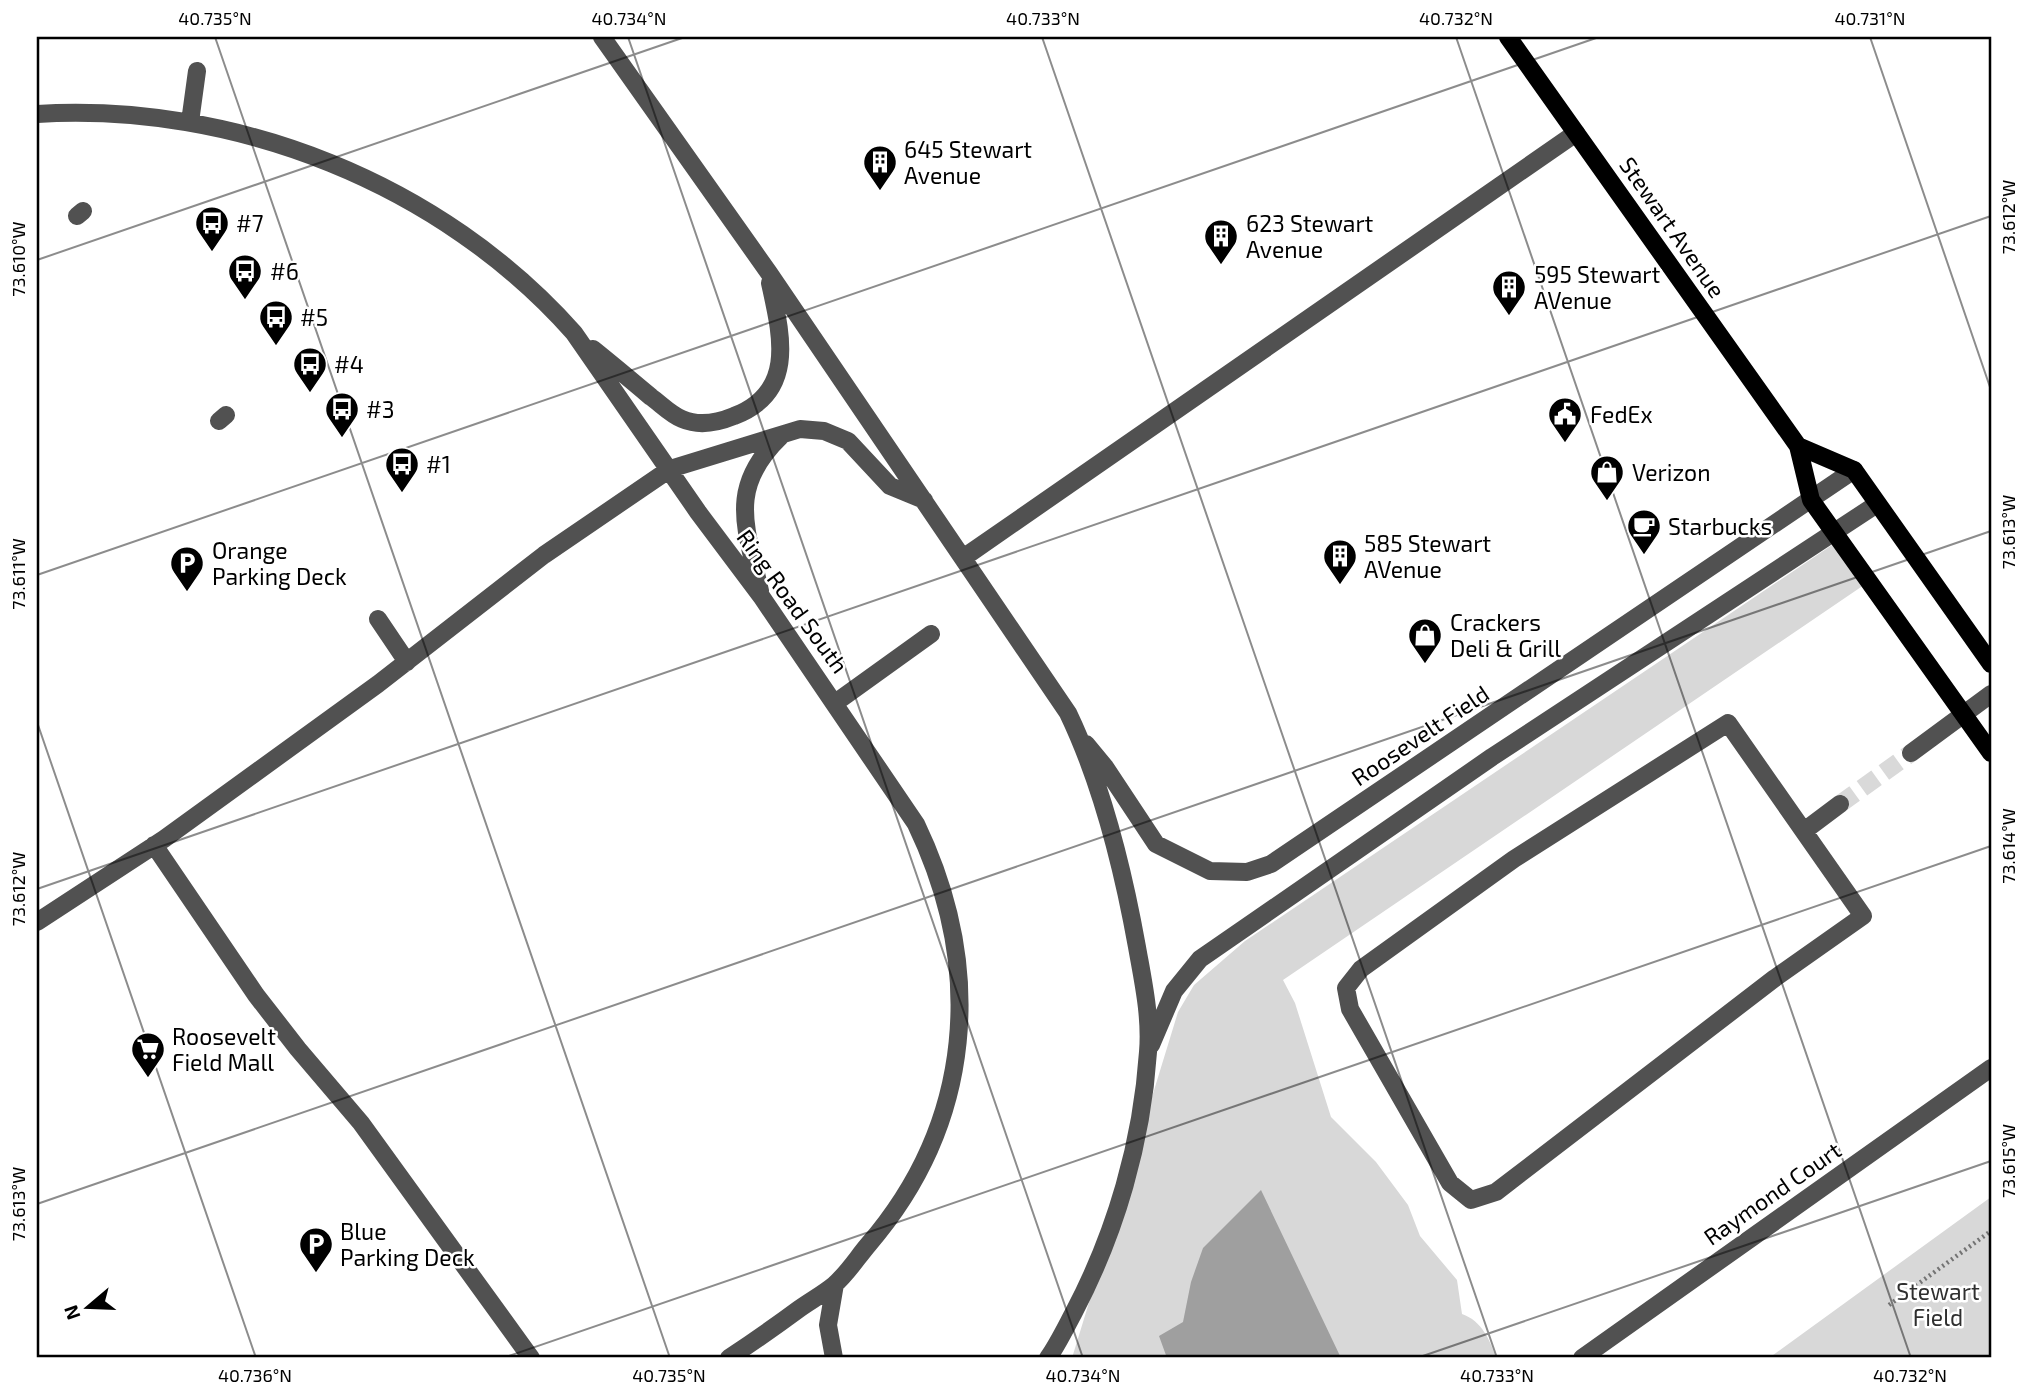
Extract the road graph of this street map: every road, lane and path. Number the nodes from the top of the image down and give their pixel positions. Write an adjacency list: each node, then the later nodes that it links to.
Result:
1 (602, 37): 7 (street)
2 (1507, 37): 6 (main road, Stewart Avenue)
3 (197, 71): 5 (street)
4 (37, 114): 5 (street, Ring Road South)
5 (190, 122): 8 (street, Ring Road South)
6 (1576, 133): 10 (main road, Stewart Avenue); 17 (street)
7 (768, 273): 8 (street); 13 (street)
8 (574, 333): 11 (street, Ring Road South)
9 (783, 433): 11 (street); 13 (street); 18 (street)
10 (1798, 446): 12 (main road); 14 (main road, Stewart Avenue)
11 (670, 469): 18 (street, Ring Road South); 21 (street)
12 (1854, 470): 14 (street, Roosevelt Field); 15 (main road)
13 (924, 500): 17 (street)
14 (1811, 500): 16 (main road, Stewart Avenue); 26 (street, Roosevelt Field)
15 (1877, 504): 16 (street); 22 (main road)
16 (1834, 533): 25 (main road, Stewart Avenue); 33 (street)
17 (963, 558): 26 (street)
18 (761, 596): 24 (street, Ring Road South)
19 (378, 619): 21 (street)
20 (932, 634): 24 (street)
21 (407, 662): 31 (street)
22 (1991, 664)
23 (1991, 694): 25 (street)
24 (835, 703): 36 (street, Ring Road South)
25 (1964, 714): 27 (street); 28 (main road, Stewart Avenue)
26 (1077, 732): 33 (street)
27 (1910, 753)
28 (1991, 753)
29 (1840, 804): 30 (street)
30 (1804, 831): 30 (street)
31 (154, 845): 32 (street); 39 (street)
32 (37, 922)
33 (1149, 1051): 38 (street)
34 (1991, 1068): 42 (street, Raymond Court)
35 (1991, 1231): 37 (path)
36 (835, 1284): 40 (street, Ring Road South); 41 (street)
37 (1889, 1305)
38 (1051, 1356)
39 (531, 1358)
40 (729, 1358)
41 (834, 1358)
42 (1582, 1358)

